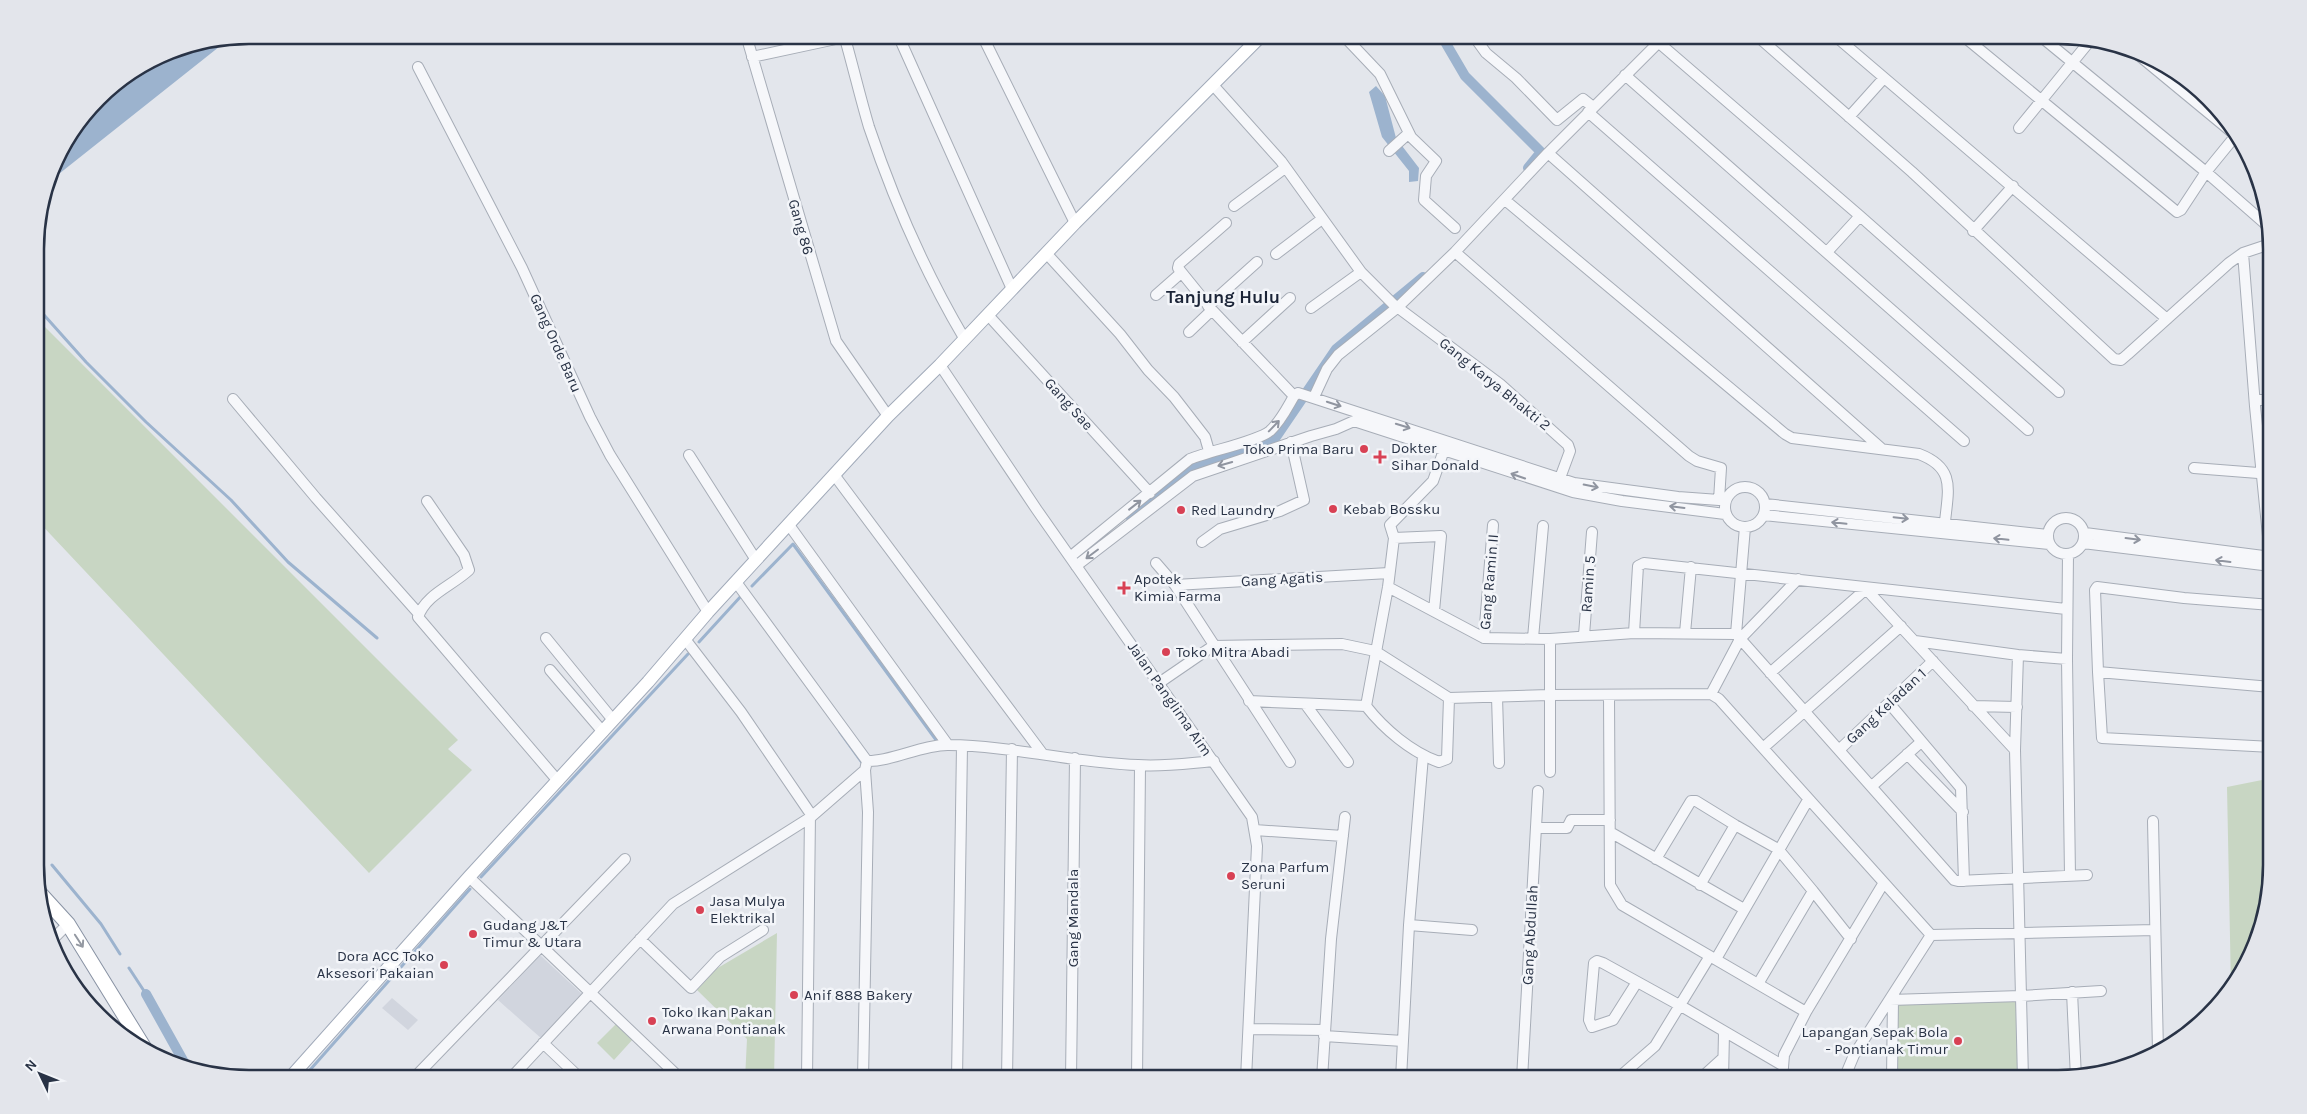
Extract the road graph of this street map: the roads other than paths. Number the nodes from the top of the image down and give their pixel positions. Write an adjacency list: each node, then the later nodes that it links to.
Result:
1 (748, 44): 16 (street, Gang 86)
2 (810, 44): 16 (street)
3 (847, 44): 62 (street)
4 (902, 44): 53 (street)
5 (986, 44): 40 (street)
6 (1253, 44): 22 (main road)
7 (1352, 44): 28 (street)
8 (1480, 44): 24 (street)
9 (1656, 44): 20 (street)
10 (1669, 44): 37 (street)
11 (1766, 44): 25 (street)
12 (1844, 44): 21 (street)
13 (1973, 44): 23 (street)
14 (2050, 44): 17 (street)
15 (2086, 46): 17 (street)
16 (752, 57): 71 (street, Gang 86)
17 (2072, 62): 23 (street); 33 (street)
18 (418, 67): 118 (street, Gang Orde Baru)
19 (2153, 67): 26 (street)
20 (1625, 74): 24 (street); 46 (street)
21 (1884, 78): 25 (street); 34 (street)
22 (1213, 85): 32 (street); 40 (main road)
23 (2043, 100): 27 (street); 33 (street)
24 (1590, 110): 31 (street); 74 (street)
25 (1849, 117): 43 (street)
26 (2217, 120)
27 (2019, 128)
28 (1409, 133): 30 (street); 42 (street)
29 (2233, 141): 33 (street)
30 (1389, 152)
31 (1548, 153): 35 (street); 76 (street)
32 (1285, 168): 36 (street); 38 (street)
33 (2206, 172): 39 (street)
34 (2013, 186): 43 (street); 60 (street)
35 (1505, 200): 45 (street); 76 (street)
36 (1234, 206)
37 (1860, 216): 46 (street); 65 (street)
38 (1322, 219): 49 (street); 51 (street)
39 (2261, 220)
40 (1075, 222): 47 (main road)
41 (1226, 223): 52 (street)
42 (1455, 228)
43 (1973, 231): 60 (street)
44 (2263, 246): 48 (street)
45 (1455, 252): 56 (street); 86 (street)
46 (1827, 252): 73 (street)
47 (1046, 253): 53 (main road); 78 (street)
48 (2243, 253): 60 (street); 69 (street)
49 (1276, 254)
50 (1257, 262): 57 (street)
51 (1361, 272): 56 (street); 58 (street)
52 (1181, 273): 54 (street); 57 (street)
53 (1012, 289): 59 (main road)
54 (1156, 295)
55 (1290, 298): 63 (street)
56 (1392, 303): 67 (street); 84 (street, Gang Karya Bhakti 2)
57 (1210, 308): 61 (street); 63 (street)
58 (1311, 308)
59 (988, 315): 62 (main road); 85 (street, Gang Sae)
60 (2167, 319)
61 (1189, 332)
62 (964, 338): 64 (main road)
63 (1242, 342): 66 (street)
64 (940, 365): 71 (main road); 102 (street, Jalan Panglima Aim)
65 (2059, 392)
66 (1297, 394): 67 (street); 78 (street, one-way to 66)
67 (1312, 397): 72 (street, one-way to 72)
68 (233, 399): 119 (street)
69 (2255, 400): 70 (street); 79 (street)
70 (2263, 400)
71 (885, 412): 83 (main road)
72 (1356, 416): 75 (street); 77 (street); 84 (street, one-way to 84)
73 (2028, 430)
74 (1964, 441)
75 (1291, 442): 100 (street); 106 (street, one-way to 106)
76 (1882, 449): 91 (street)
77 (1444, 450): 89 (street, one-way to 77); 97 (street)
78 (1209, 452): 85 (street)
79 (2263, 454)
80 (689, 455): 103 (street)
81 (2194, 468): 82 (street)
82 (2263, 474)
83 (835, 476): 92 (main road); 163 (street)
84 (1560, 478): 86 (street, one-way to 86)
85 (1150, 494): 102 (street, one-way to 85)
86 (1723, 499): 88 (street); 89 (street)
87 (427, 501): 119 (street)
88 (1765, 504): 90 (street); 91 (street, one-way to 91)
89 (1725, 514): 95 (street)
90 (1764, 515): 95 (street); 99 (street, one-way to 90)
91 (1945, 522): 99 (street)
92 (789, 525): 103 (main road); 156 (street)
93 (1493, 525): 126 (street, Gang Ramin II)
94 (1543, 526): 127 (street)
95 (1744, 527): 109 (street)
96 (1592, 532): 123 (street, Ramin 5)
97 (1394, 538): 108 (street); 117 (street)
98 (2084, 538): 99 (street); 101 (street); 104 (street)
99 (2049, 539): 101 (street)
100 (1202, 542)
101 (2068, 554): 116 (street)
102 (1070, 557): 106 (street, Jalan Panglima Aim)
103 (756, 560): 111 (main road)
104 (2263, 560)
105 (1156, 563): 112 (street)
106 (1076, 566): 139 (street, Jalan Panglima Aim)
107 (1690, 567): 109 (street); 121 (street); 122 (street)
108 (1389, 573): 112 (street, Gang Agatis); 113 (street)
109 (1741, 573): 110 (street); 124 (street)
110 (1798, 579): 114 (street); 124 (street)
111 (736, 582): 118 (main road); 171 (street)
112 (1175, 585): 131 (street)
113 (1388, 587): 117 (street); 132 (street)
114 (1866, 589): 116 (street); 120 (street); 138 (street)
115 (2263, 603): 137 (street)
116 (2066, 610): 134 (street)
117 (1434, 611): 126 (street)
118 (708, 612): 128 (main road)
119 (419, 614): 174 (street)
120 (1901, 626): 130 (street); 152 (street)
121 (1634, 633): 122 (street); 123 (street)
122 (1685, 633): 124 (street)
123 (1584, 635): 129 (street)
124 (1738, 637): 138 (street); 141 (street)
125 (546, 638): 153 (street)
126 (1484, 638): 127 (street)
127 (1533, 638): 129 (street)
128 (686, 639): 153 (main road); 179 (street)
129 (1550, 639): 142 (street)
130 (1916, 641): 133 (street); 135 (street)
131 (1213, 646): 132 (street); 139 (street); 146 (street)
132 (1375, 651): 145 (street); 149 (street)
133 (2018, 656): 134 (street); 151 (street)
134 (2066, 659): 192 (street)
135 (1933, 661): 147 (street, Gang Keladan 1); 150 (street)
136 (550, 670): 154 (street)
137 (2098, 672): 140 (street); 158 (street)
138 (1770, 674): 152 (street)
139 (1159, 683): 167 (street, Jalan Panglima Aim)
140 (2263, 685)
141 (1711, 694): 143 (street); 159 (street)
142 (1549, 695): 143 (street); 144 (street); 173 (street)
143 (1609, 696): 181 (street)
144 (1497, 697): 145 (street); 170 (street)
145 (1449, 698): 165 (street)
146 (1249, 701): 148 (street); 168 (street)
147 (1889, 703): 155 (street); 161 (street, Gang Keladan 1)
148 (1306, 705): 149 (street); 169 (street)
149 (1366, 706): 165 (street)
150 (1973, 706): 151 (street); 162 (street)
151 (2017, 707): 162 (street)
152 (1805, 712): 159 (street); 161 (street)
153 (613, 720): 154 (main road)
154 (603, 732): 174 (main road)
155 (1921, 742): 164 (street); 178 (street)
156 (948, 745): 157 (street); 171 (street)
157 (962, 746): 160 (street); 239 (street)
158 (2263, 747)
159 (1763, 748): 177 (street)
160 (1012, 749): 163 (street); 240 (street)
161 (1839, 750): 175 (street)
162 (2016, 750): 194 (street)
163 (1042, 753): 166 (street)
164 (1908, 754): 175 (street); 178 (street)
165 (1423, 756): 202 (street)
166 (1075, 758): 172 (street); 241 (street, Gang Mandala)
167 (1214, 761): 172 (street); 185 (street, Jalan Panglima Aim)
168 (1290, 762)
169 (1348, 762)
170 (1499, 763)
171 (866, 765): 179 (street); 238 (street)
172 (1140, 766): 242 (street)
173 (1550, 772)
174 (558, 781): 193 (main road)
175 (1872, 786): 195 (street)
176 (1538, 791): 184 (street, Gang Abdullah)
177 (1808, 800): 188 (street); 196 (street)
178 (1963, 812): 195 (street)
179 (811, 817): 209 (street); 237 (street)
180 (1345, 817): 187 (street)
181 (1610, 820): 184 (street); 186 (street)
182 (2153, 821): 205 (street)
183 (1735, 825): 188 (street); 189 (street); 197 (street)
184 (1536, 828): 246 (street, Gang Abdullah)
185 (1255, 830): 187 (street); 222 (street, Jalan Panglima Aim)
186 (1610, 832): 189 (street); 212 (street)
187 (1343, 836): 223 (street)
188 (1778, 849): 198 (street); 200 (street)
189 (1656, 859): 197 (street)
190 (625, 860): 211 (street)
191 (2086, 875): 192 (street)
192 (2070, 876): 194 (street)
193 (469, 877): 211 (street); 232 (main road)
194 (2020, 877): 195 (street); 206 (street)
195 (1964, 881)
196 (1883, 884): 207 (street); 210 (street)
197 (1700, 885): 200 (street)
198 (1813, 891): 210 (street); 214 (street)
199 (47, 901): 201 (highway)
200 (1744, 909): 212 (street)
201 (68, 924): 208 (street); 225 (highway, one-way to 225)
202 (1409, 925): 204 (street); 226 (street)
203 (763, 930): 209 (street)
204 (1472, 930)
205 (2155, 930): 206 (street); 228 (street)
206 (2020, 934): 207 (street); 218 (street)
207 (1931, 935): 219 (street)
208 (56, 936)
209 (640, 939): 216 (street)
210 (1851, 940): 221 (street)
211 (541, 945): 216 (street); 233 (street)
212 (1713, 958): 214 (street); 220 (street)
213 (1637, 982): 213 (street); 220 (street)
214 (1758, 984): 221 (street)
215 (2101, 991): 217 (street)
216 (590, 992): 227 (street); 236 (street)
217 (2072, 992): 218 (street); 231 (street)
218 (2021, 996): 219 (street); 253 (street)
219 (1891, 999): 251 (street); 252 (street)
220 (1681, 1006): 224 (street); 247 (street)
221 (1806, 1012): 230 (street)
222 (1249, 1029): 223 (street); 243 (street, Jalan Panglima Aim)
223 (1324, 1033): 226 (street); 244 (street)
224 (1724, 1033): 229 (street); 230 (street)
225 (138, 1038)
226 (1403, 1041): 245 (street)
227 (543, 1043): 234 (street); 235 (street)
228 (2158, 1045)
229 (1722, 1059): 248 (street); 249 (street)
230 (1782, 1065): 250 (street)
231 (2076, 1069)
232 (297, 1070)
233 (422, 1070)
234 (518, 1070)
235 (572, 1070)
236 (672, 1070)
237 (807, 1070)
238 (863, 1070)
239 (956, 1070)
240 (1007, 1070)
241 (1072, 1070)
242 (1136, 1070)
243 (1247, 1070)
244 (1322, 1070)
245 (1401, 1070)
246 (1523, 1070)
247 (1627, 1070)
248 (1710, 1070)
249 (1722, 1070)
250 (1782, 1070)
251 (1848, 1070)
252 (1892, 1070)
253 (2023, 1070)

